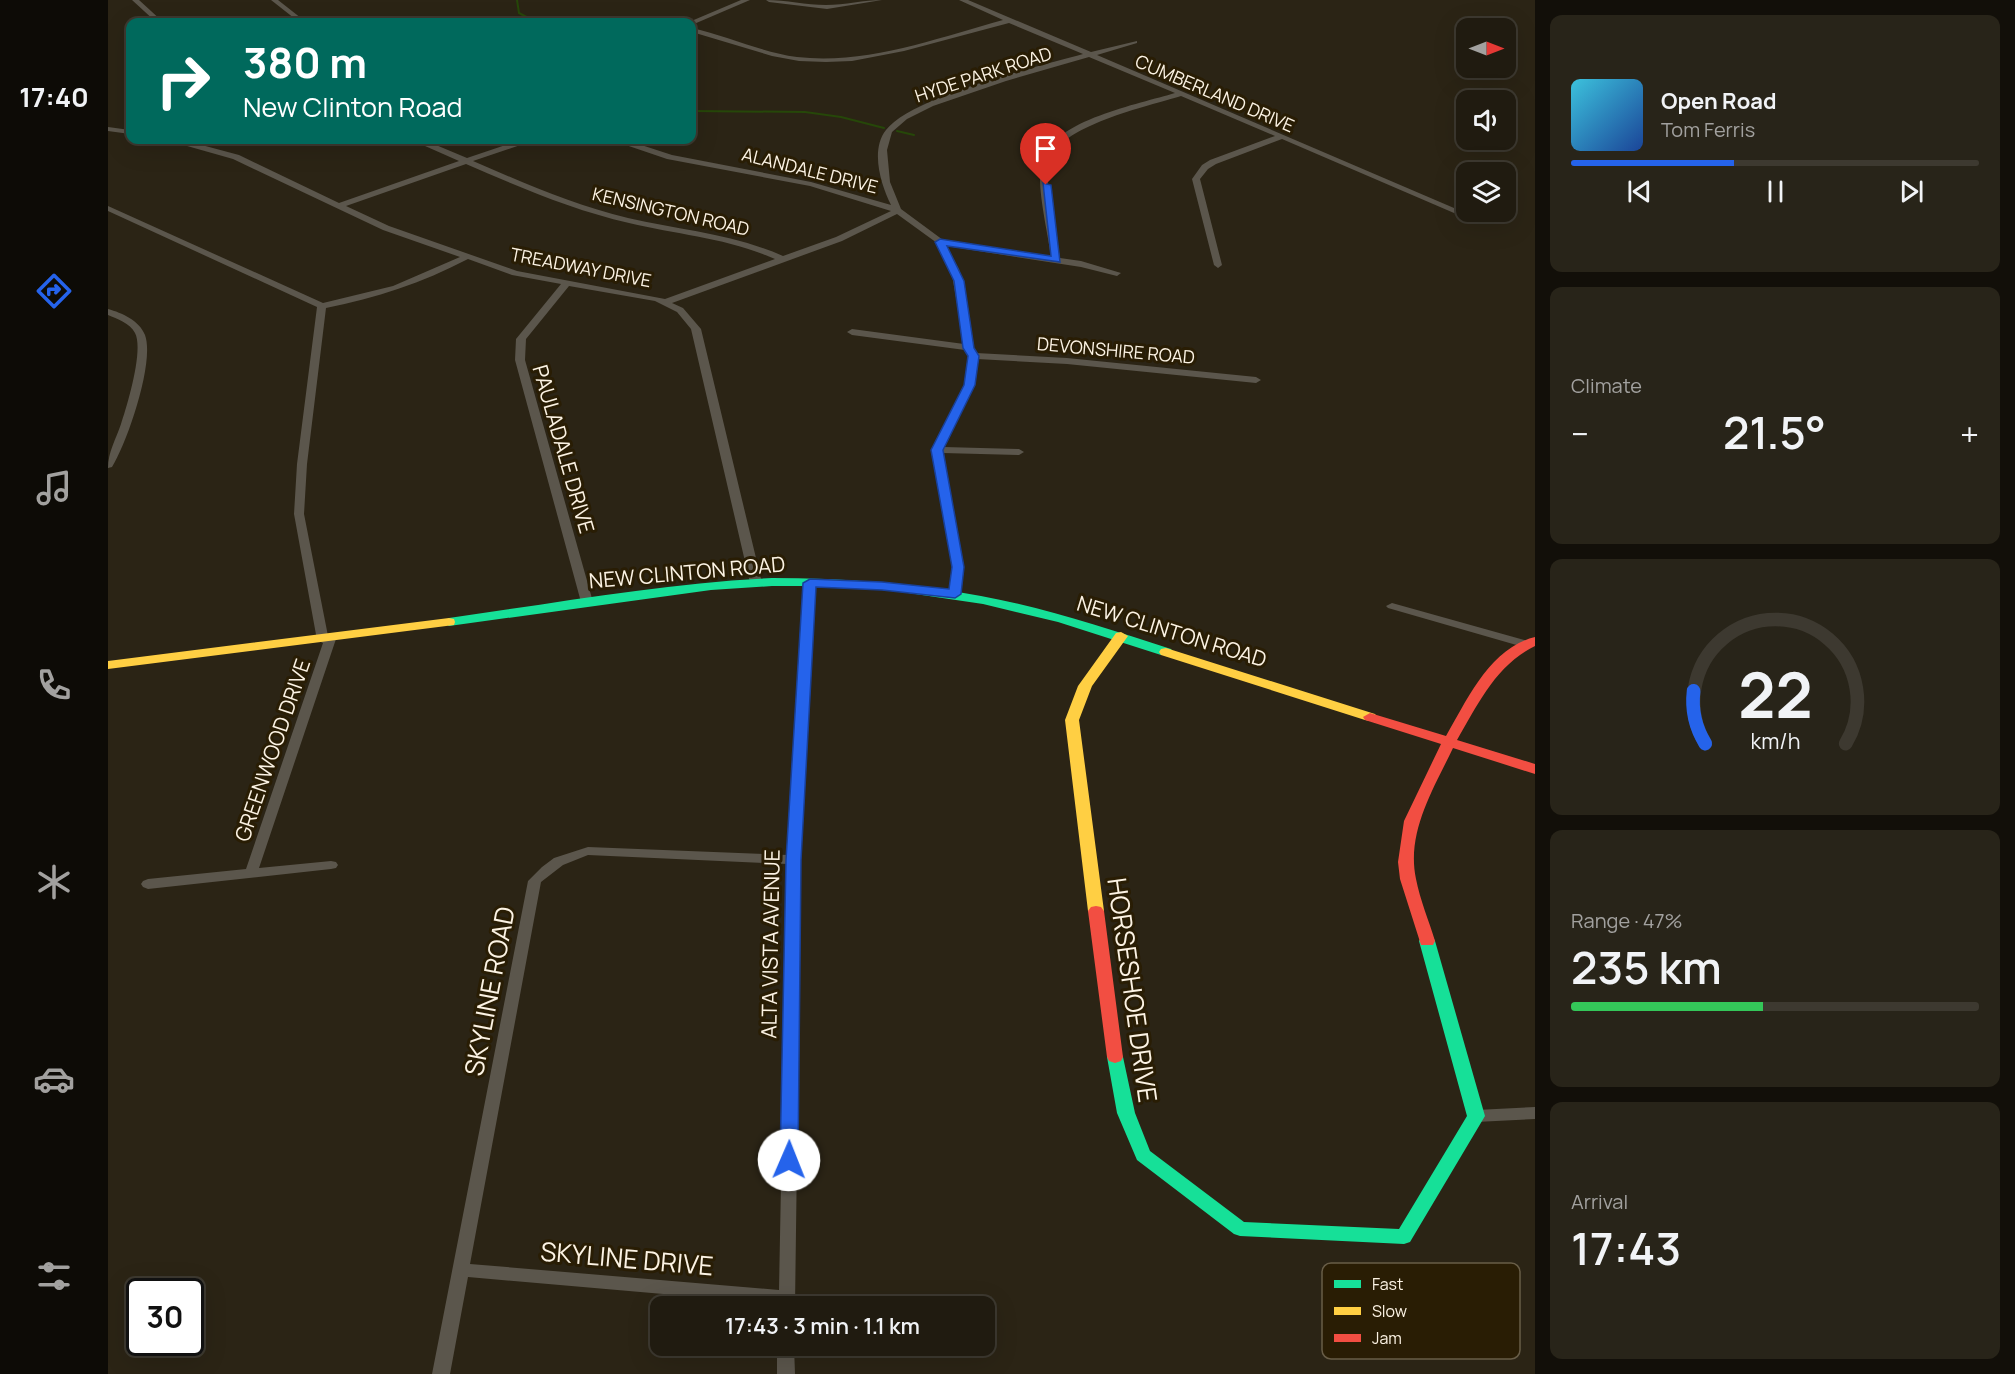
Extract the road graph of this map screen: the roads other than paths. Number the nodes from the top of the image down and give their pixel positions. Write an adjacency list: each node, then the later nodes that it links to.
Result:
1 (135, 0): 7 (street)
2 (274, 0): 8 (street)
3 (747, 0): 9 (street)
4 (770, 0): 5 (street)
5 (879, 0)
6 (962, 0): 10 (street, CUMBERLAND DRIVE)
7 (155, 18)
8 (298, 18)
9 (696, 21)
10 (1007, 21): 11 (street); 13 (street, CUMBERLAND DRIVE)
11 (696, 31)
12 (1136, 42): 13 (street, HYDE PARK ROAD)
13 (1090, 56): 14 (street, CUMBERLAND DRIVE); 25 (street, HYDE PARK ROAD)
14 (1180, 94): 17 (street, CUMBERLAND DRIVE); 30 (street)
15 (108, 129): 16 (street)
16 (126, 131)
17 (1281, 137): 26 (street, CUMBERLAND DRIVE); 31 (street)
18 (190, 144): 23 (street, TREADWAY DRIVE)
19 (428, 144): 22 (street, KENSINGTON ROAD)
20 (514, 144): 22 (street)
21 (632, 144): 25 (street, ALANDALE DRIVE)
22 (465, 161): 23 (street); 29 (street, KENSINGTON ROAD)
23 (340, 205): 28 (street, TREADWAY DRIVE)
24 (108, 208): 35 (street)
25 (897, 210): 27 (street, ALANDALE DRIVE); 29 (street)
26 (1456, 211)
27 (940, 242): 30 (street); 38 (street, ALANDALE DRIVE)
28 (466, 257): 33 (street, TREADWAY DRIVE); 35 (street)
29 (782, 259): 34 (street)
30 (1056, 260): 32 (street)
31 (1218, 265)
32 (1117, 273)
33 (566, 284): 34 (street, TREADWAY DRIVE); 46 (street, PAULADALE DRIVE)
34 (666, 302): 43 (street, TREADWAY DRIVE)
35 (322, 306): 49 (street)
36 (108, 312): 42 (street)
37 (852, 332): 38 (street, DEVONSHIRE ROAD)
38 (971, 352): 39 (street, DEVONSHIRE ROAD); 40 (street, ALANDALE DRIVE)
39 (1256, 380)
40 (937, 450): 41 (street); 45 (street)
41 (1019, 452)
42 (108, 465)
43 (756, 583): 44 (street, NEW CLINTON ROAD); 46 (street, NEW CLINTON ROAD)
44 (810, 583): 45 (street, NEW CLINTON ROAD); 54 (street, ALTA VISTA AVENUE)
45 (955, 594): 48 (street, NEW CLINTON ROAD)
46 (587, 602): 49 (street, NEW CLINTON ROAD)
47 (1392, 606): 50 (street)
48 (1121, 636): 52 (street, NEW CLINTON ROAD); 59 (street, HORSESHOE DRIVE)
49 (326, 640): 51 (street, NEW CLINTON ROAD); 56 (street, GREENWOOD DRIVE)
50 (1531, 643): 52 (street)
51 (108, 665)
52 (1451, 742): 53 (street, NEW CLINTON ROAD); 59 (street)
53 (1535, 769)
54 (794, 860): 60 (street, SKYLINE ROAD); 62 (street, ALTA VISTA AVENUE)
55 (332, 865): 56 (street)
56 (251, 873): 57 (street)
57 (148, 884)
58 (1535, 1113): 59 (street)
59 (1476, 1116)
60 (461, 1270): 61 (street, SKYLINE DRIVE); 64 (street, SKYLINE ROAD)
61 (726, 1296)
62 (787, 1296)
63 (786, 1356): 65 (street)
64 (441, 1374)
65 (786, 1374)

